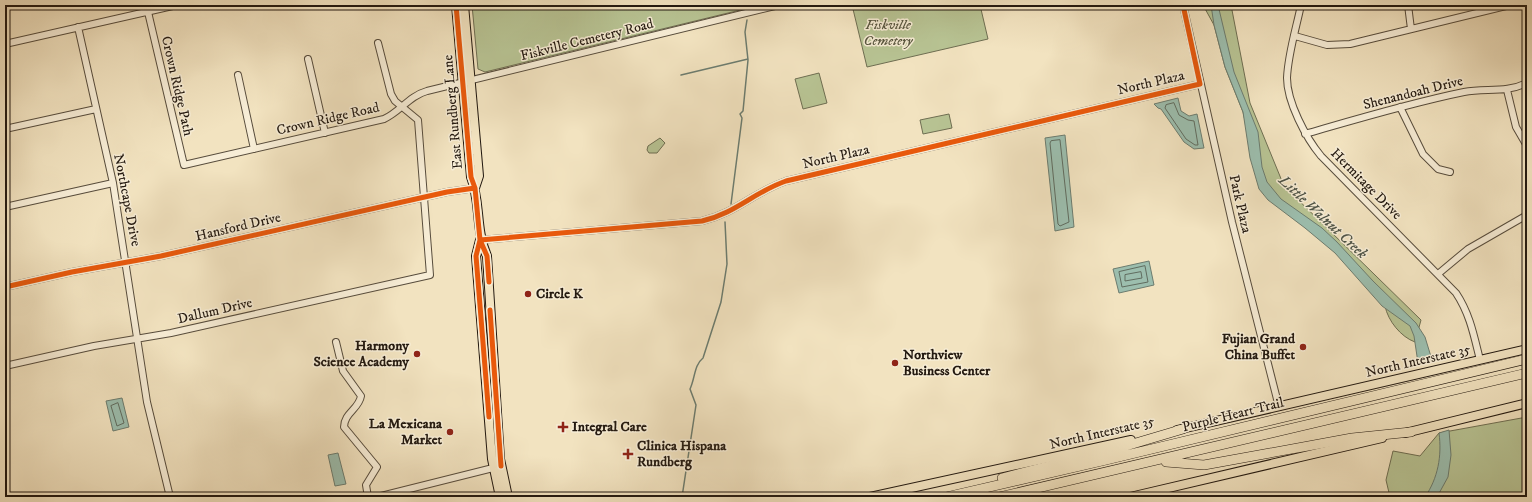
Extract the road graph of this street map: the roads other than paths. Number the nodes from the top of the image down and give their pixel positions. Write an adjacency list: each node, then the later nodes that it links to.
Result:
1 (177, 5): 9 (street)
2 (456, 5): 17 (main road, East Rundberg Lane)
3 (464, 5): 17 (main road, East Rundberg Lane)
4 (779, 5): 17 (street, Fiskville Cemetery Road)
5 (1182, 5): 19 (street, Park Plaza)
6 (1301, 5): 12 (street, Hermitage Drive)
7 (1408, 5): 11 (street)
8 (1510, 5): 11 (street)
9 (148, 12): 10 (street); 29 (street, Crown Ridge Path)
10 (78, 27): 14 (street); 23 (street, Northcape Drive)
11 (1411, 29): 12 (street)
12 (1295, 36): 26 (street, Hermitage Drive)
13 (378, 43): 21 (street)
14 (5, 44)
15 (308, 59): 25 (street)
16 (238, 75): 28 (street)
17 (467, 82): 21 (street, Crown Ridge Road); 32 (main road, East Rundberg Lane)
18 (1527, 83): 20 (street, Shenandoah Drive)
19 (1200, 84): 36 (street, North Plaza); 48 (street, Park Plaza)
20 (1507, 90): 22 (street, Shenandoah Drive); 27 (street)
21 (401, 107): 25 (street, Crown Ridge Road); 33 (street)
22 (1400, 107): 26 (street, Shenandoah Drive); 30 (street)
23 (96, 109): 24 (street); 31 (street, Northcape Drive)
24 (5, 130)
25 (325, 133): 28 (street, Crown Ridge Road)
26 (1304, 134): 38 (street, Hermitage Drive)
27 (1527, 146)
28 (254, 149): 29 (street, Crown Ridge Road)
29 (184, 165)
30 (1450, 172)
31 (113, 183): 34 (street); 37 (street, Northcape Drive)
32 (475, 188): 33 (street, Hansford Drive); 36 (main road, East Rundberg Lane)
33 (424, 197): 37 (street, Hansford Drive); 40 (street, Dallum Drive)
34 (5, 207)
35 (1527, 214): 38 (street)
36 (480, 240): 52 (main road, East Rundberg Lane)
37 (127, 262): 39 (street, Hansford Drive); 40 (street, Northcape Drive)
38 (1438, 274): 44 (street, Hermitage Drive)
39 (5, 287)
40 (136, 339): 45 (street, Dallum Drive); 53 (street, Northcape Drive)
41 (336, 342): 54 (street)
42 (1527, 349): 44 (main road, North Interstate 35)
43 (1527, 359): 59 (highway, Purple Heart Trail)
44 (1480, 360): 48 (main road, North Interstate 35)
45 (5, 366)
46 (1527, 373): 51 (highway, Purple Heart Trail)
47 (1527, 403): 50 (main road)
48 (1279, 407): 49 (main road, North Interstate 35)
49 (1183, 429): 58 (main road, North Interstate 35); 59 (highway)
50 (1411, 432): 51 (highway); 61 (main road)
51 (1158, 461): 60 (highway, Purple Heart Trail)
52 (497, 467): 55 (street); 56 (main road, East Rundberg Lane); 57 (main road, East Rundberg Lane)
53 (170, 497)
54 (368, 497)
55 (377, 497)
56 (500, 497)
57 (508, 497)
58 (870, 497)
59 (945, 497)
60 (999, 497)
61 (1130, 497)

